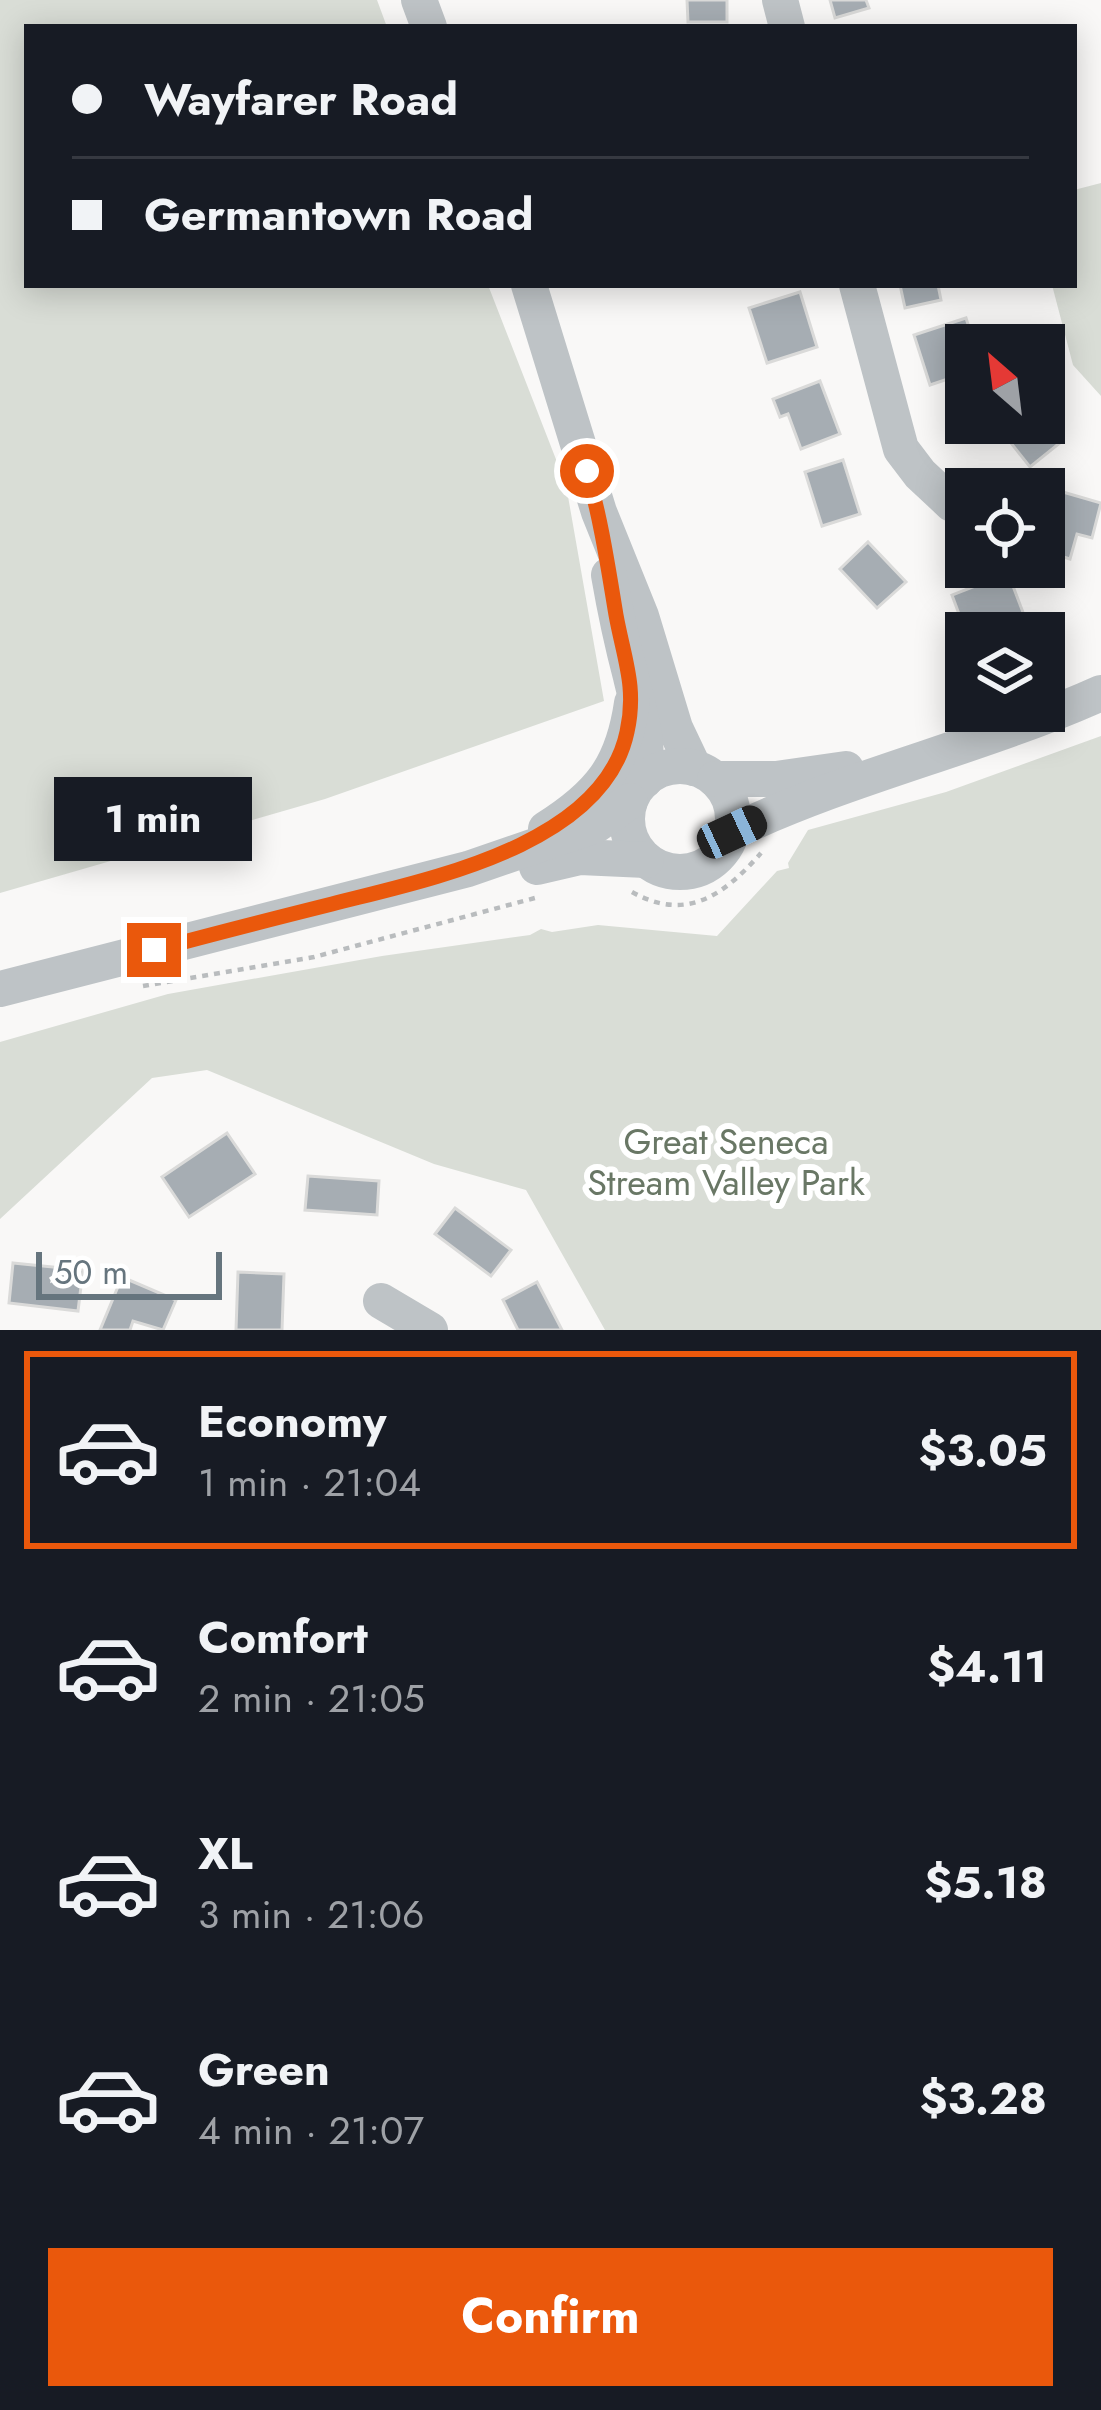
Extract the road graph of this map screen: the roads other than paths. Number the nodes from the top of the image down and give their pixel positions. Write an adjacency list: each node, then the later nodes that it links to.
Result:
1 (530, 288): 4 (street)
2 (858, 288): 3 (street)
3 (945, 497)
4 (599, 512): 5 (street); 8 (street)
5 (634, 690): 9 (street); 11 (street)
6 (1101, 692): 7 (street)
7 (915, 759): 8 (street); 10 (street)
8 (705, 773): 9 (street); 10 (street)
9 (637, 790): 11 (street); 12 (street)
10 (732, 832): 12 (street)
11 (468, 869): 12 (street); 13 (street)
12 (633, 872)
13 (0, 989)
14 (381, 1301): 15 (street)
15 (430, 1330)

